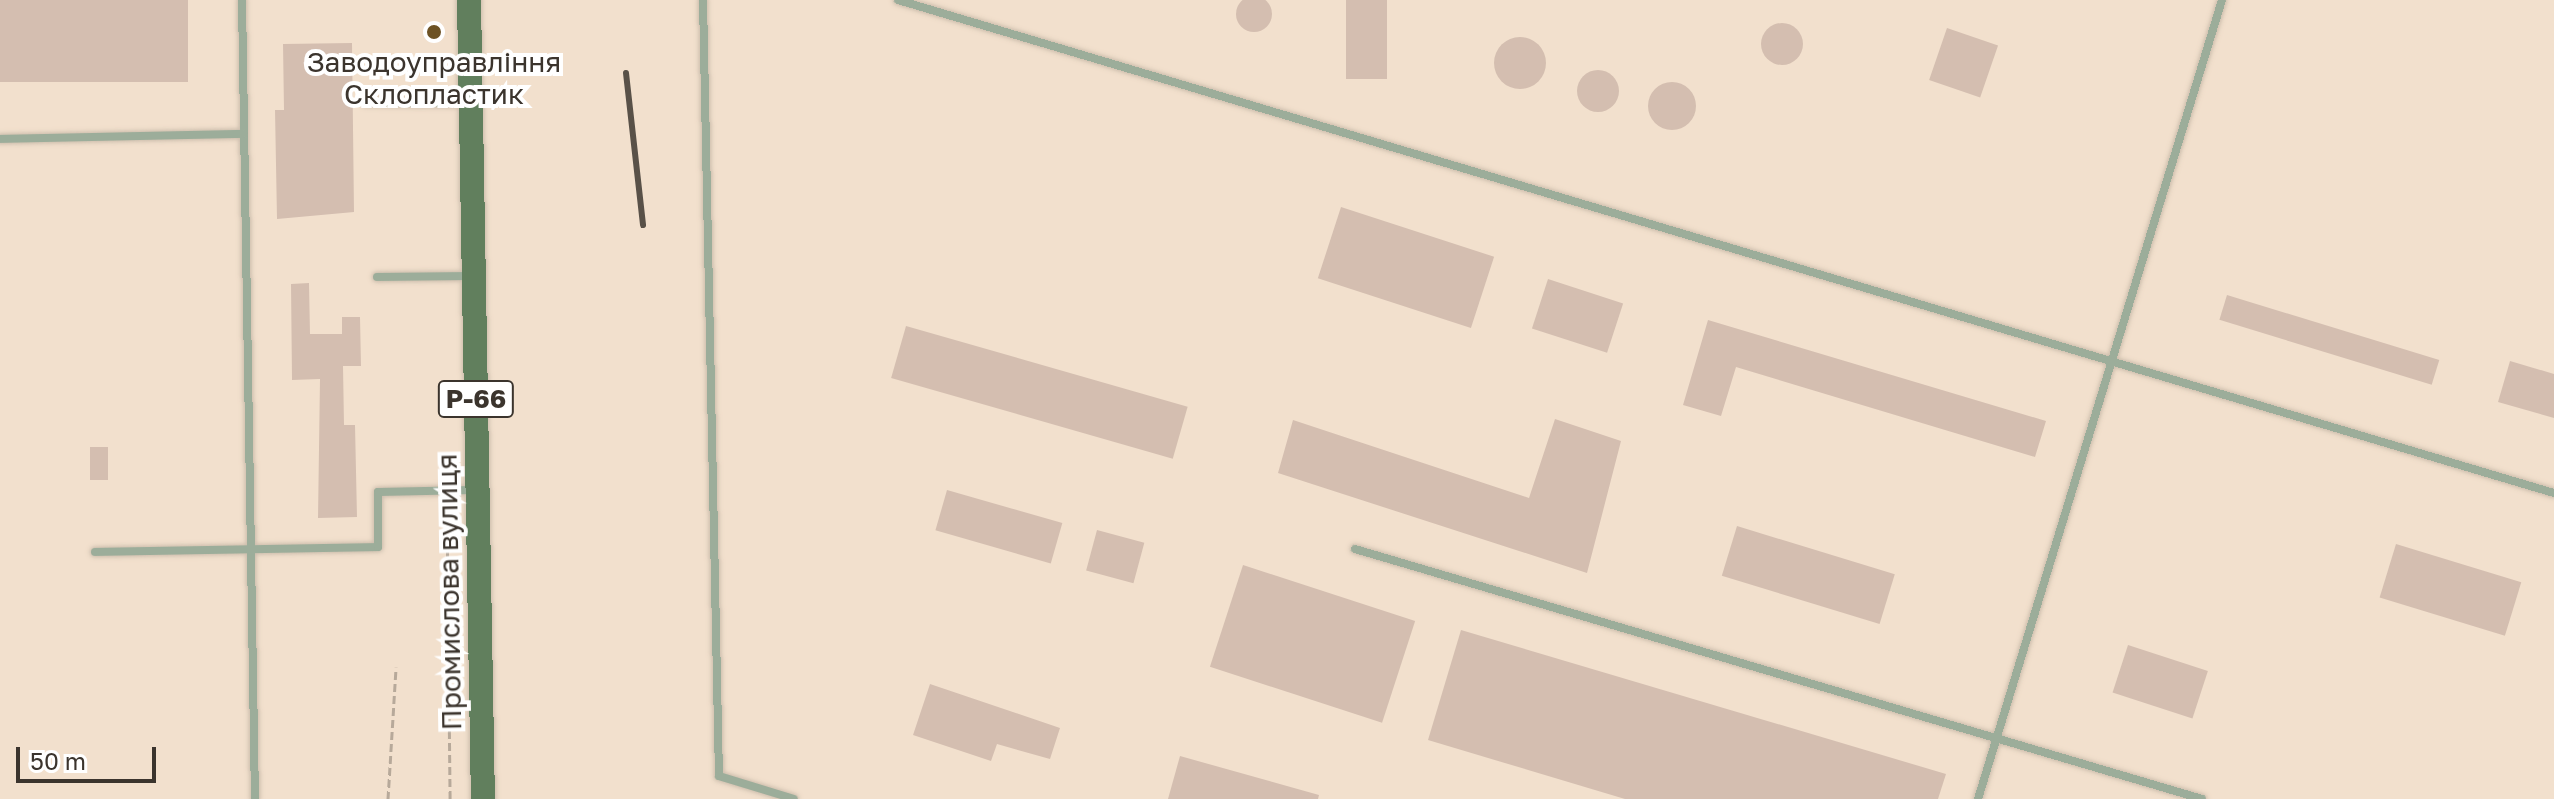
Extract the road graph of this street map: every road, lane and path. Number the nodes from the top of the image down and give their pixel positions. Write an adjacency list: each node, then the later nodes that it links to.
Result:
1 (242, 0): 8 (lane)
2 (469, 0): 7 (main road, Промислова вулиця / Р-66)
3 (703, 0): 25 (lane)
4 (898, 0): 12 (lane)
5 (2222, 0): 12 (lane)
6 (366, 102): 7 (lane)
7 (471, 103): 10 (main road, Промислова вулиця / Р-66)
8 (244, 134): 9 (lane); 16 (lane)
9 (0, 139)
10 (474, 276): 11 (lane); 14 (main road, Промислова вулиця / Р-66)
11 (377, 277)
12 (2112, 361): 15 (lane); 20 (lane)
13 (447, 490): 14 (lane); 16 (lane); 23 (path)
14 (478, 490): 24 (main road, Промислова вулиця / Р-66)
15 (2554, 493)
16 (251, 549): 18 (lane); 21 (lane)
17 (1355, 549): 20 (lane)
18 (95, 552)
19 (396, 667): 22 (path)
20 (1997, 737): 26 (lane); 27 (lane)
21 (255, 799)
22 (388, 799)
23 (450, 799)
24 (483, 799)
25 (794, 799)
26 (1978, 799)
27 (2202, 799)

